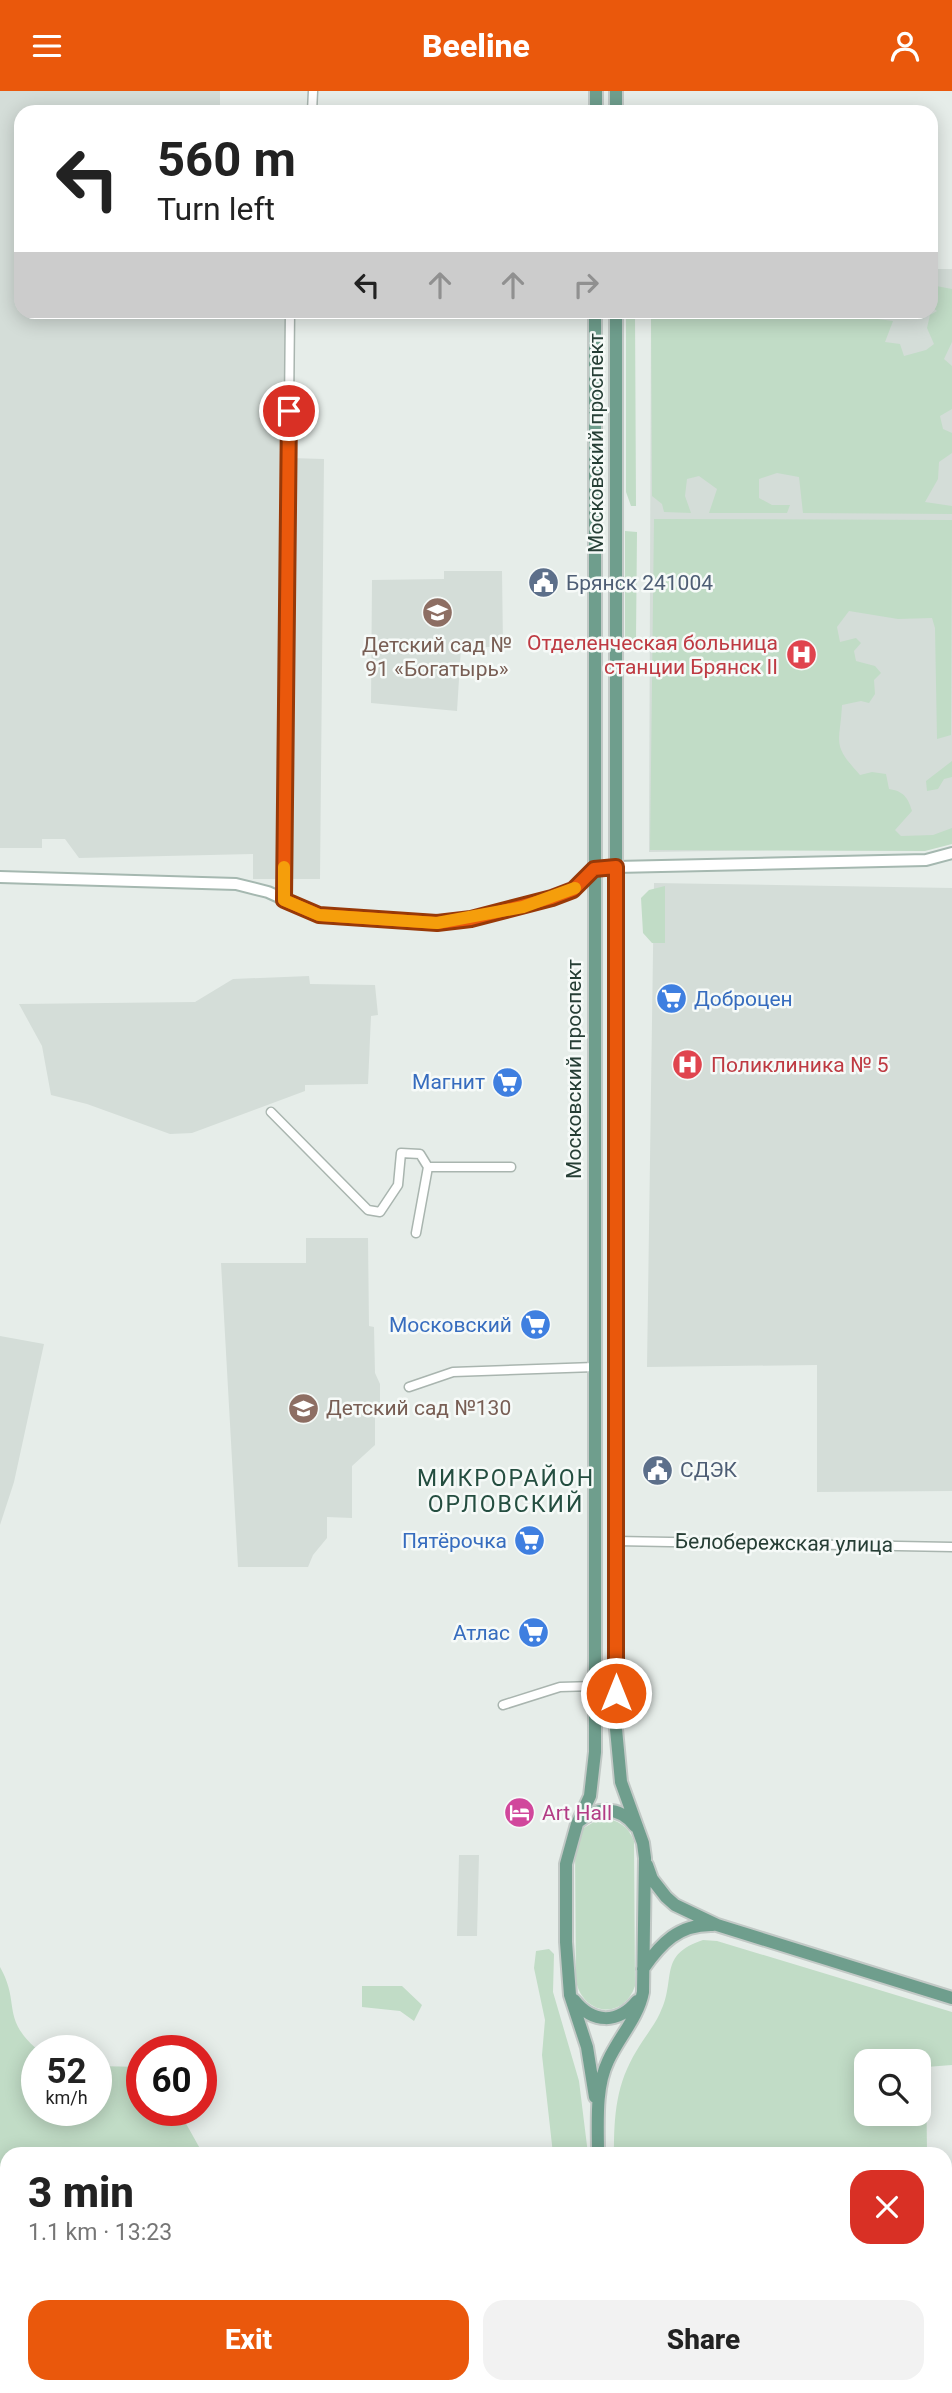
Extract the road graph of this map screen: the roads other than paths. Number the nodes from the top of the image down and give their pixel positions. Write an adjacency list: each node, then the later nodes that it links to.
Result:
1 (290, 319): 8 (street)
2 (595, 319): 6 (main road, Московский проспект)
3 (616, 319): 5 (main road, Московский проспект)
4 (952, 853): 5 (street)
5 (616, 867): 6 (main road); 15 (main road, Московский проспект)
6 (594, 869): 8 (street); 13 (main road, Московский проспект)
7 (0, 877): 8 (street)
8 (284, 900)
9 (271, 1112): 10 (street)
10 (428, 1167): 11 (street); 12 (street)
11 (511, 1167)
12 (416, 1233)
13 (595, 1367): 14 (street); 17 (main road, Московский проспект)
14 (409, 1387)
15 (616, 1541): 16 (street, Белобережская улица); 20 (main road, Московский проспект)
16 (952, 1547)
17 (595, 1686): 18 (street); 19 (main road, Московский проспект)
18 (503, 1705)
19 (577, 1823): 20 (main road); 25 (main road, Московский проспект)
20 (639, 1831): 21 (main road, Московский проспект)
21 (645, 1858): 22 (main road); 23 (main road, Московский проспект)
22 (717, 1925): 23 (main road); 26 (main road)
23 (643, 1969): 24 (main road, Московский проспект)
24 (643, 1992): 25 (main road); 27 (main road)
25 (570, 1995): 27 (main road, Московский проспект)
26 (952, 1998)
27 (598, 2115): 28 (main road)
28 (598, 2147)

